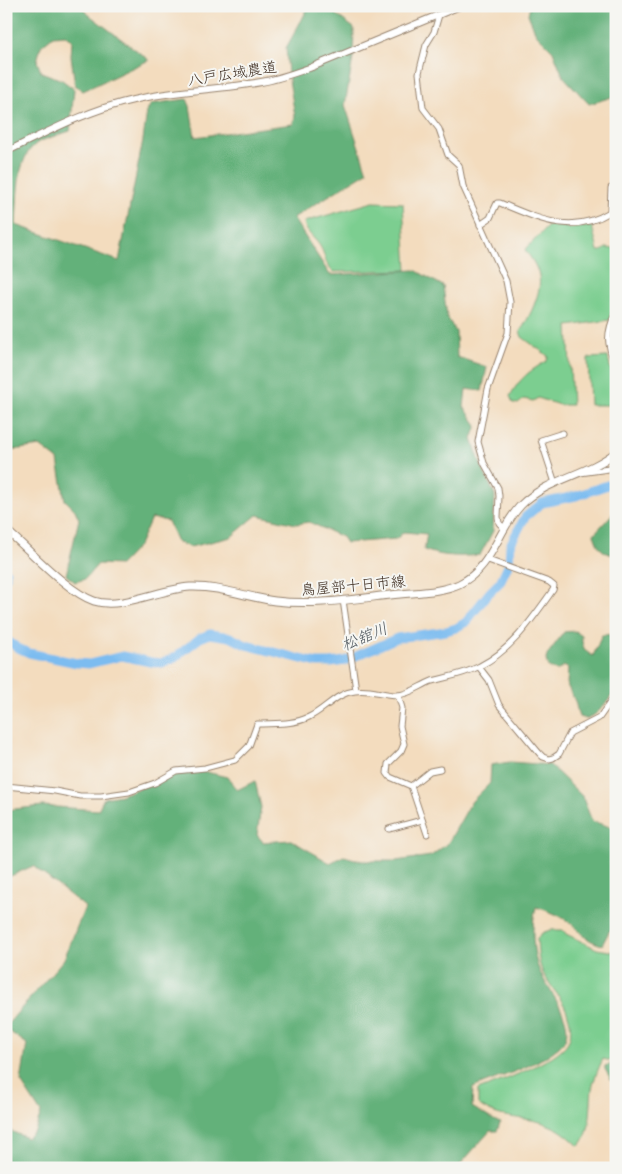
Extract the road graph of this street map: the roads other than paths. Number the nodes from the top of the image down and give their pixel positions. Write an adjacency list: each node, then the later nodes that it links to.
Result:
1 (460, 6): 2 (street, 八戸広域農道)
2 (439, 15): 3 (street, 八戸広域農道); 7 (street)
3 (6, 152)
4 (616, 189): 5 (street)
5 (610, 212): 6 (street); 7 (street)
6 (616, 217)
7 (480, 225): 15 (street)
8 (616, 311): 9 (street)
9 (616, 366)
10 (564, 433): 14 (street)
11 (616, 452): 13 (main road, 鳥屋部十日市線)
12 (616, 468): 13 (street)
13 (577, 473): 14 (main road, 鳥屋部十日市線)
14 (555, 483): 15 (main road, 鳥屋部十日市線)
15 (504, 528): 17 (main road, 鳥屋部十日市線)
16 (6, 530): 18 (main road, 鳥屋部十日市線)
17 (488, 560): 18 (main road, 鳥屋部十日市線); 19 (street)
18 (343, 600): 20 (street)
19 (479, 667): 21 (street); 22 (street)
20 (356, 690): 22 (street); 24 (street)
21 (616, 694)
22 (398, 695): 25 (street)
23 (440, 768): 25 (street)
24 (6, 786)
25 (411, 786): 26 (street)
26 (422, 820): 27 (street); 28 (street)
27 (389, 829)
28 (427, 834)

